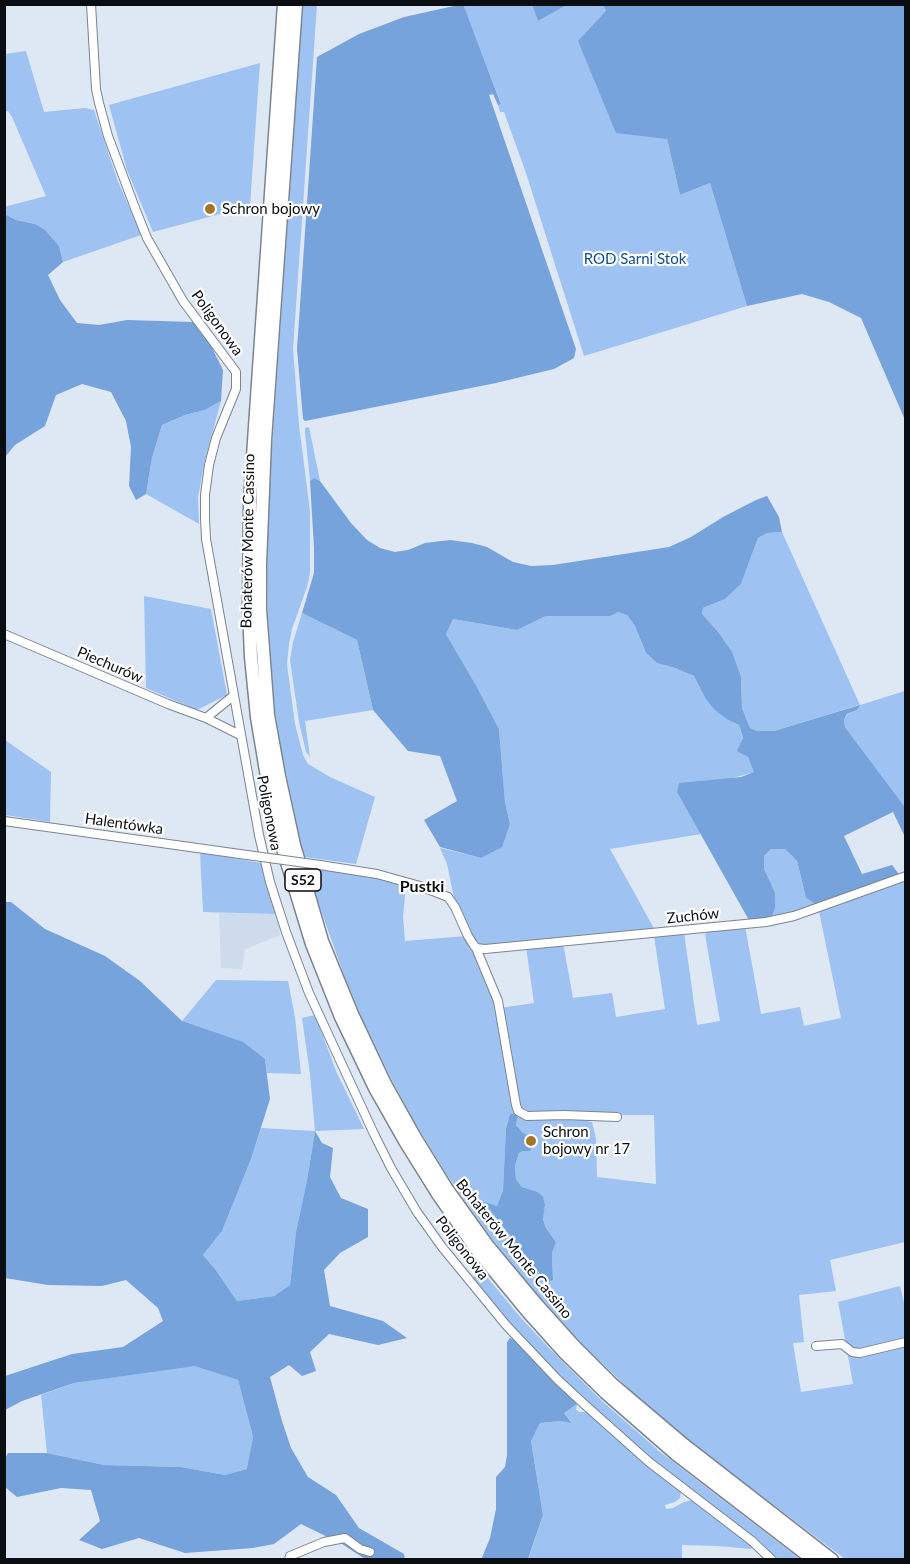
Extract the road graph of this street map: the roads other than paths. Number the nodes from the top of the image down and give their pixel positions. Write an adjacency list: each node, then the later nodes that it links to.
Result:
1 (91, 4): 5 (street, Poligonowa)
2 (284, 4): 17 (highway, Bohaterów Monte Cassino / S52)
3 (296, 4): 18 (highway, Bohaterów Monte Cassino / S52)
4 (4, 634): 6 (street, Piechurów)
5 (233, 696): 6 (street); 7 (street, Poligonowa)
6 (206, 718): 7 (street, Piechurów)
7 (240, 735): 16 (street, Poligonowa)
8 (4, 821): 10 (street, Halentówka, bridge)
9 (906, 876): 10 (street, Zuchów)
10 (476, 948): 11 (street)
11 (617, 1117)
12 (906, 1342): 13 (street)
13 (816, 1346)
14 (370, 1552): 15 (street)
15 (289, 1560)
16 (772, 1560)
17 (814, 1560)
18 (832, 1560)

